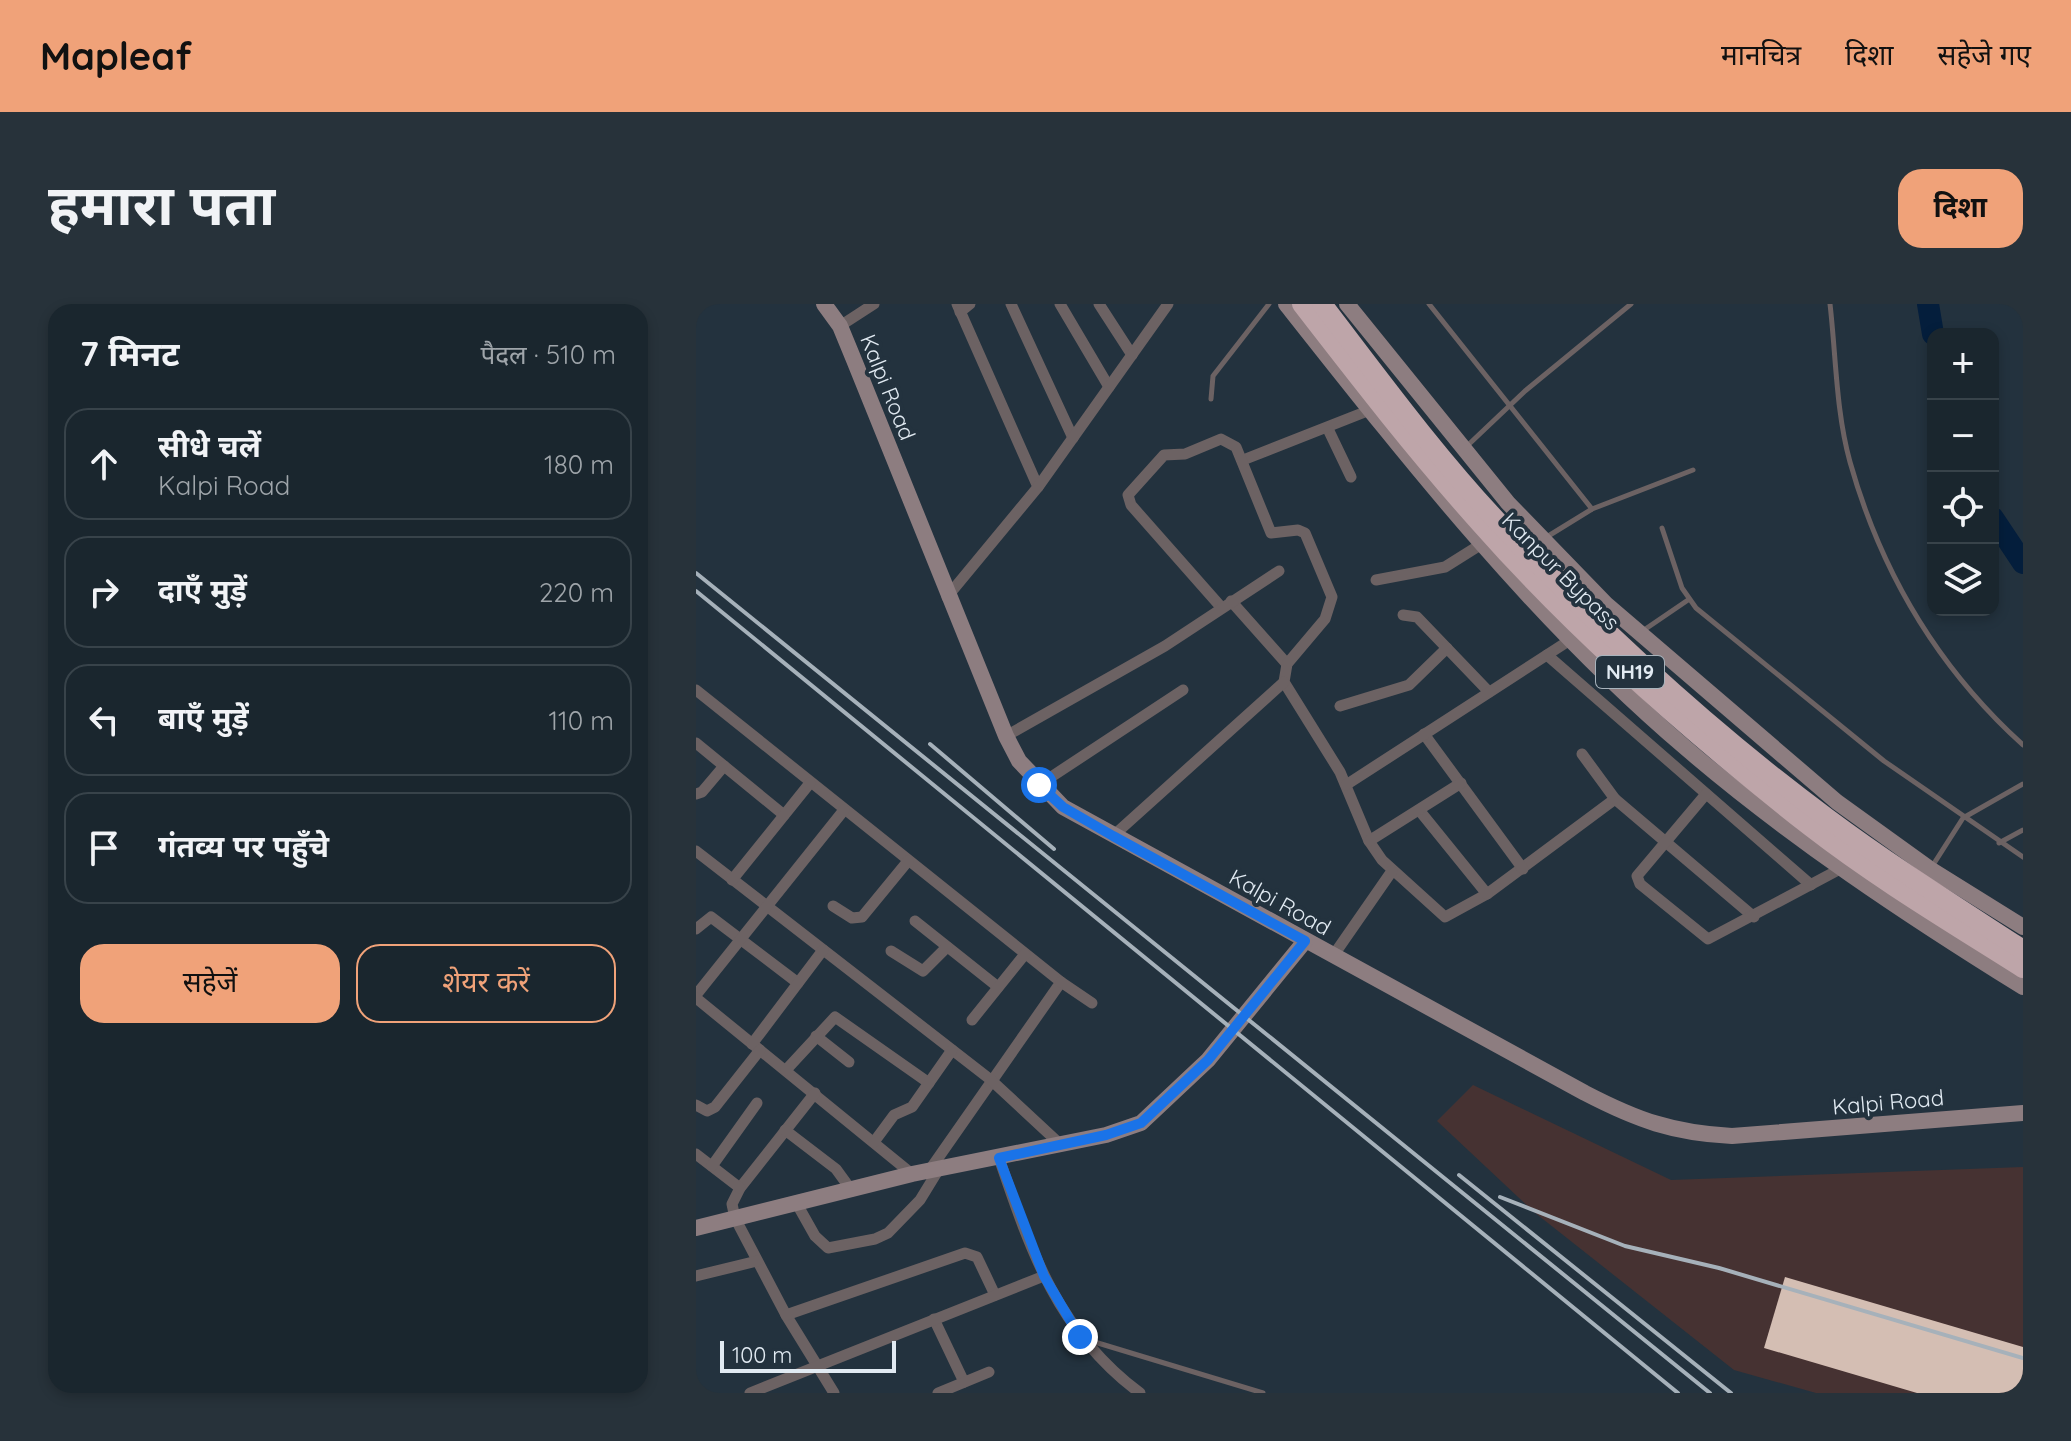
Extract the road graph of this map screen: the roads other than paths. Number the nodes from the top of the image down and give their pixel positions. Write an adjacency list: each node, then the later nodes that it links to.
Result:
1 (824, 304): 16 (main road, Kalpi Road)
2 (874, 304): 16 (street)
3 (1011, 304): 23 (street)
4 (1060, 304): 18 (street)
5 (1099, 304): 17 (street)
6 (1269, 304): 19 (lane)
7 (1286, 304): 21 (main road)
8 (1302, 304): 96 (highway, Kanpur Bypass / NH19)
9 (1322, 304): 92 (highway, Kanpur Bypass / NH19)
10 (1347, 304): 24 (main road)
11 (1429, 304): 20 (lane)
12 (1631, 304): 20 (lane)
13 (1830, 304): 52 (lane)
14 (1165, 306): 17 (street)
15 (962, 307): 28 (street)
16 (840, 326): 35 (main road, Kalpi Road)
17 (1132, 355): 18 (street)
18 (1109, 387): 23 (street)
19 (1211, 399)
20 (1509, 405): 24 (lane); 29 (lane)
21 (1370, 410): 22 (street); 32 (main road)
22 (1328, 429): 25 (street); 27 (street)
23 (1073, 438): 28 (street)
24 (1464, 449): 31 (main road)
25 (1243, 460): 37 (street); 43 (street)
26 (1693, 470): 29 (lane)
27 (1351, 477)
28 (1038, 487): 35 (street)
29 (1592, 509): 31 (lane)
30 (1662, 528): 36 (lane)
31 (1544, 539): 39 (main road)
32 (1480, 545): 34 (street); 40 (main road)
33 (1279, 571): 37 (street)
34 (1376, 580)
35 (947, 597): 50 (main road, Kalpi Road)
36 (1688, 600): 39 (lane); 66 (lane)
37 (1226, 604): 43 (street); 50 (street)
38 (1403, 615): 41 (street)
39 (1640, 632): 77 (main road)
40 (1570, 640): 42 (street); 75 (main road)
41 (1447, 648): 47 (street); 48 (street)
42 (1547, 655): 47 (street); 61 (street)
43 (1287, 664): 44 (street)
44 (1284, 682): 59 (street); 68 (street)
45 (696, 690): 55 (street)
46 (1183, 690): 58 (street)
47 (1489, 692): 49 (street)
48 (1340, 706)
49 (1424, 734): 56 (street); 59 (street)
50 (1006, 736): 58 (main road, Kalpi Road)
51 (696, 743): 54 (street)
52 (2023, 745)
53 (1582, 754): 62 (street)
54 (724, 766): 60 (street); 65 (street)
55 (810, 783): 63 (street); 65 (street)
56 (1461, 783): 64 (street); 76 (street)
57 (2023, 784): 66 (lane)
58 (1039, 785): 68 (main road, Kalpi Road)
59 (1346, 785): 69 (street)
60 (696, 794)
61 (1706, 794): 70 (street); 80 (street)
62 (1615, 799): 70 (street); 76 (street)
63 (844, 810): 74 (street); 82 (street)
64 (1419, 810): 69 (street); 81 (street)
65 (784, 815): 79 (street)
66 (1963, 818): 71 (lane); 77 (lane)
67 (2023, 830): 71 (lane)
68 (1113, 836): 89 (main road, Kalpi Road)
69 (1369, 841): 78 (street)
70 (1663, 843): 84 (street); 84 (street)
71 (1999, 843): 73 (lane)
72 (696, 851): 79 (street)
73 (2023, 857)
74 (908, 861): 83 (street); 94 (street)
75 (1842, 868): 80 (street); 100 (main road)
76 (1523, 869): 81 (street)
77 (1930, 869): 86 (main road)
78 (1392, 871): 81 (street); 95 (street)
79 (732, 880): 82 (street)
80 (1811, 885): 84 (street)
81 (1487, 894)
82 (767, 906): 88 (street); 91 (street)
83 (833, 906)
84 (1754, 917)
85 (915, 921): 90 (street)
86 (2023, 927)
87 (696, 929): 88 (street)
88 (740, 939): 98 (street); 101 (street)
89 (1305, 941): 95 (main road, Kalpi Road); 117 (main road)
90 (947, 947): 93 (street); 99 (street)
91 (823, 950): 98 (street); 106 (street)
92 (2023, 950)
93 (891, 951)
94 (1025, 954): 97 (street); 99 (street)
95 (1333, 956): 114 (main road, Kalpi Road)
96 (2023, 968)
97 (1061, 982): 102 (street); 109 (street)
98 (798, 983): 105 (street)
99 (998, 987): 103 (street)
100 (2023, 987)
101 (696, 996): 105 (street)
102 (1092, 1003)
103 (972, 1020)
104 (816, 1036): 107 (street); 108 (street); 110 (street)
105 (756, 1047): 108 (street); 113 (street)
106 (952, 1050): 109 (street); 110 (street)
107 (849, 1062)
108 (786, 1070): 111 (street)
109 (991, 1080): 117 (street); 121 (street)
110 (929, 1083): 116 (street)
111 (815, 1093): 115 (street); 116 (street)
112 (757, 1103): 120 (street)
113 (696, 1105)
114 (2020, 1113)
115 (785, 1130): 122 (street); 123 (street)
116 (874, 1142): 121 (street)
117 (1061, 1145): 119 (main road)
118 (696, 1154): 120 (street)
119 (999, 1158): 121 (main road); 129 (street)
120 (712, 1166): 122 (street)
121 (927, 1172): 123 (main road); 124 (street)
122 (740, 1188): 125 (street)
123 (852, 1191): 124 (main road)
124 (797, 1204): 125 (main road)
125 (735, 1218): 126 (main road); 127 (street)
126 (696, 1228)
127 (757, 1261): 128 (street); 131 (street)
128 (696, 1276)
129 (1044, 1276): 130 (street); 133 (street)
130 (995, 1295): 131 (street); 132 (street)
131 (786, 1315): 134 (street)
132 (934, 1319): 134 (street); 136 (street)
133 (1080, 1337): 141 (street); 142 (lane)
134 (816, 1365): 137 (street); 139 (street)
135 (989, 1372): 136 (street)
136 (964, 1382): 140 (street)
137 (768, 1390): 138 (street)
138 (750, 1393)
139 (834, 1393)
140 (938, 1393)
141 (1140, 1393)
142 (1263, 1393)

